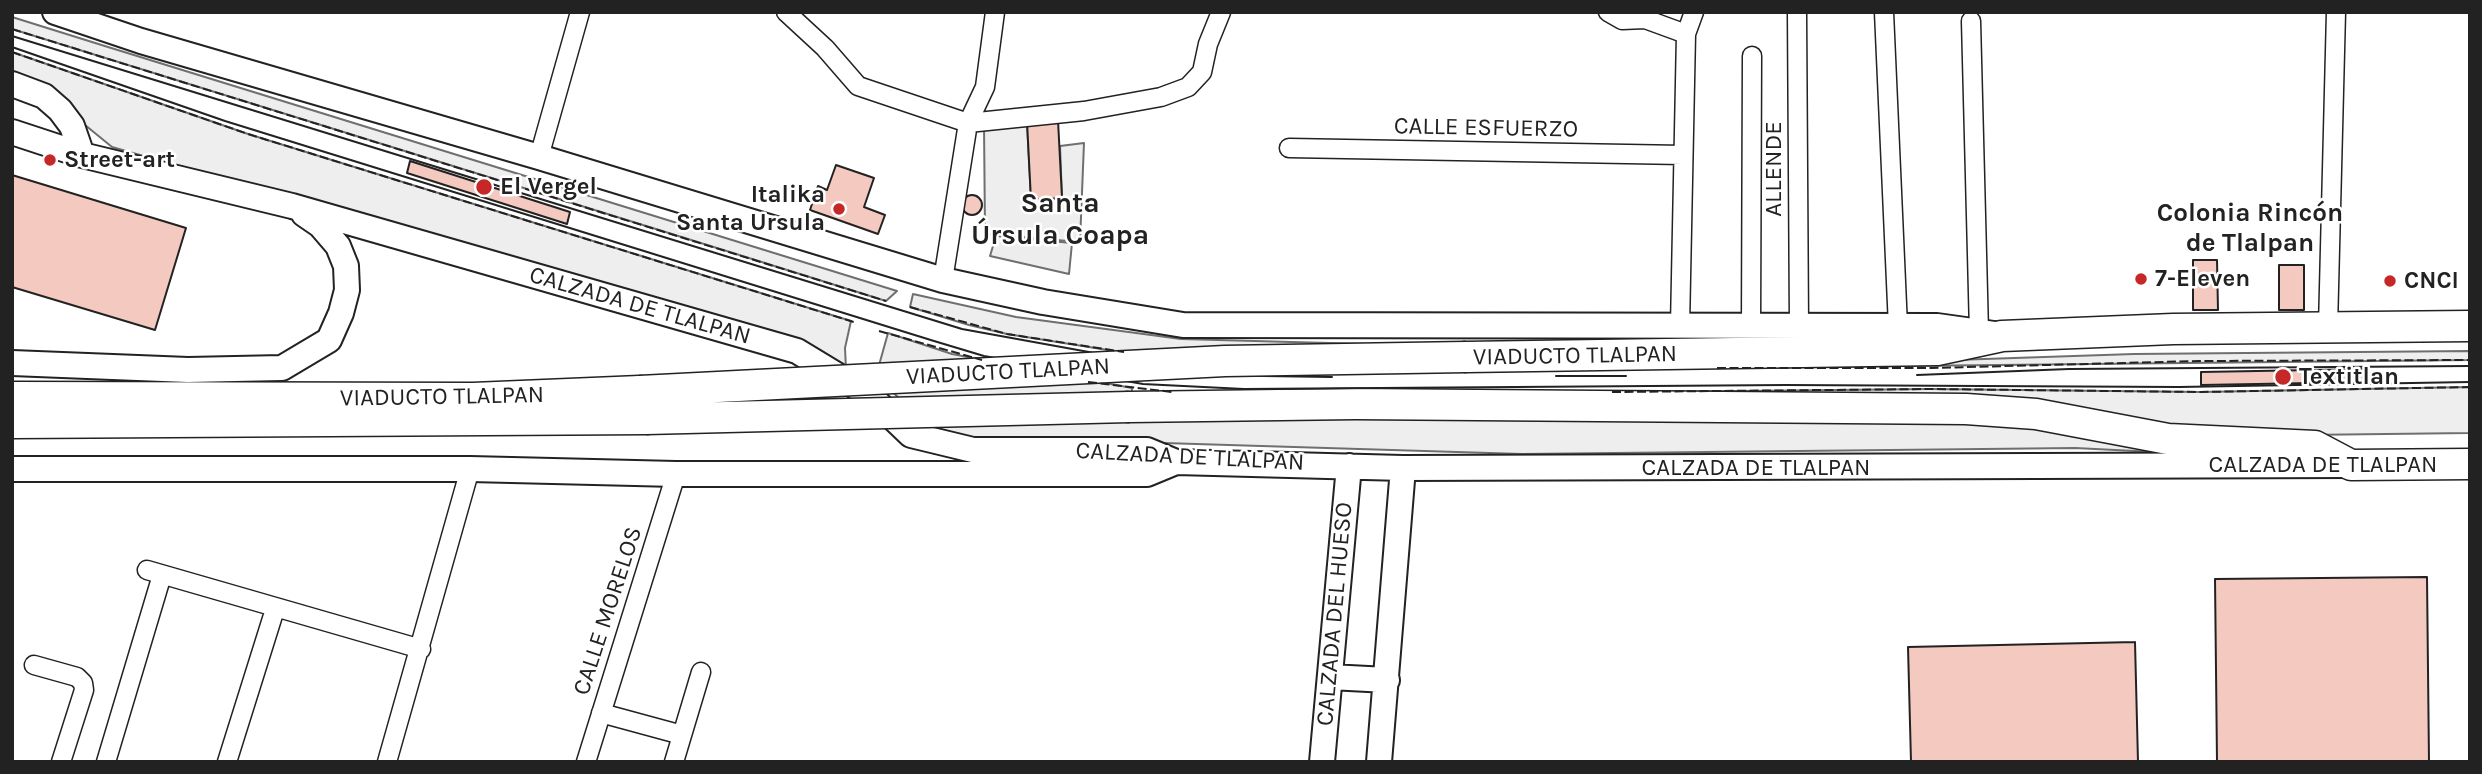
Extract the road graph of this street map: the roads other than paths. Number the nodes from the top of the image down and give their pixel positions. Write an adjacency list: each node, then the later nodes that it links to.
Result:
1 (55, 12): 20 (main road)
2 (580, 12): 20 (street)
3 (786, 12): 15 (street)
4 (995, 12): 15 (street)
5 (1221, 12): 15 (street)
6 (1608, 12): 12 (street)
7 (1694, 12): 12 (street)
8 (1797, 12): 25 (street, ALLENDE)
9 (1884, 12): 27 (street)
10 (2336, 12): 28 (street)
11 (1971, 21): 29 (street)
12 (1686, 34): 19 (street)
13 (1752, 56): 24 (street)
14 (12, 84): 18 (main road)
15 (968, 123): 22 (street)
16 (12, 132): 18 (main road, CALZADA DE TLALPAN)
17 (1289, 148): 19 (street, CALLE ESFUERZO)
18 (82, 155): 21 (main road, CALZADA DE TLALPAN)
19 (1683, 155): 23 (street)
20 (539, 157): 22 (main road)
21 (292, 206): 30 (main road); 34 (main road, CALZADA DE TLALPAN)
22 (943, 280): 23 (main road)
23 (1680, 326): 24 (main road)
24 (1751, 326): 25 (main road)
25 (1799, 326): 27 (main road)
26 (2470, 326): 28 (highway)
27 (1898, 327): 29 (main road)
28 (2328, 327): 29 (highway)
29 (1991, 334): 32 (highway, VIADUCTO TLALPAN, bridge)
30 (12, 363)
31 (12, 397): 32 (highway, VIADUCTO TLALPAN)
32 (643, 405): 33 (highway, VIADUCTO TLALPAN); 35 (highway, VIADUCTO TLALPAN, bridge)
33 (12, 423)
34 (1176, 462): 37 (main road, CALZADA DE TLALPAN); 41 (main road)
35 (2351, 464): 36 (highway, CALZADA DE TLALPAN); 38 (main road, CALZADA DE TLALPAN)
36 (2470, 464)
37 (1349, 466): 38 (main road, CALZADA DE TLALPAN); 46 (main road, CALZADA DEL HUESO)
38 (1403, 468): 47 (main road)
39 (12, 469): 40 (main road)
40 (470, 469): 41 (main road); 43 (street)
41 (676, 474): 48 (street, CALLE MORELOS)
42 (275, 609): 43 (street); 51 (street); 52 (street)
43 (421, 649): 53 (street)
44 (34, 665): 50 (street)
45 (701, 672): 49 (street)
46 (1329, 677): 47 (main road); 56 (main road, CALZADA DEL HUESO)
47 (1387, 680): 57 (main road)
48 (601, 713): 49 (street); 54 (street, CALLE MORELOS)
49 (682, 735): 55 (street)
50 (61, 762)
51 (106, 762)
52 (227, 762)
53 (387, 762)
54 (586, 762)
55 (674, 762)
56 (1322, 762)
57 (1379, 762)

